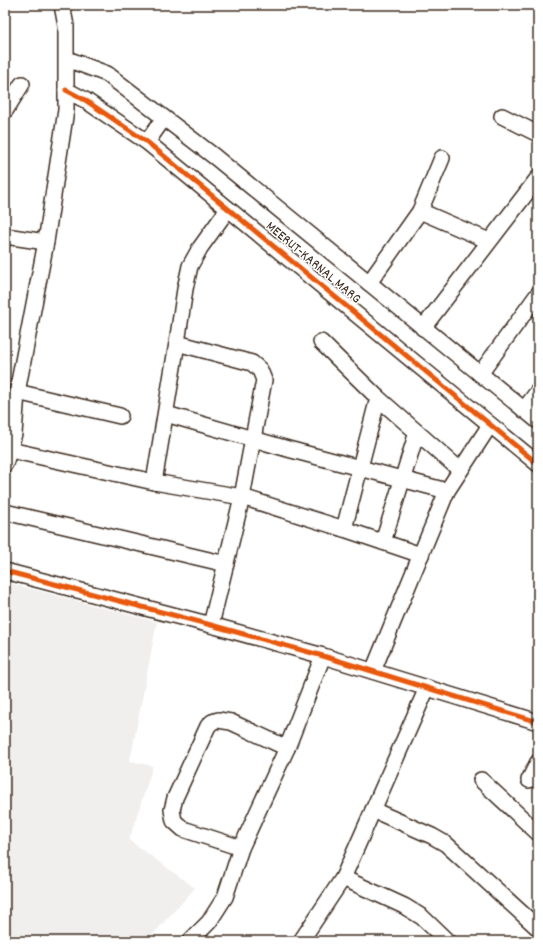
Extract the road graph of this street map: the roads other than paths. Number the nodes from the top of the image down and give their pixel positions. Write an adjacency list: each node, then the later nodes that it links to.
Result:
1 (62, 5): 2 (street)
2 (67, 59): 4 (street); 7 (street, MEERUT-KARNAL MARG)
3 (22, 84): 5 (street)
4 (66, 90): 9 (street, MEERUT-KARNAL MARG); 16 (street)
5 (5, 111)
6 (502, 116): 8 (street)
7 (164, 118): 9 (street); 17 (street, MEERUT-KARNAL MARG)
8 (538, 134)
9 (147, 142): 12 (street, MEERUT-KARNAL MARG)
10 (442, 158): 13 (street)
11 (538, 178): 15 (street)
12 (228, 208): 21 (street); 30 (street, MEERUT-KARNAL MARG)
13 (420, 211): 15 (street); 17 (street)
14 (5, 236): 16 (street)
15 (489, 241): 19 (street)
16 (46, 242): 24 (street)
17 (369, 283): 19 (street, MEERUT-KARNAL MARG)
18 (538, 294): 22 (street)
19 (423, 328): 22 (street, MEERUT-KARNAL MARG)
20 (321, 342): 25 (street)
21 (177, 343): 27 (street); 32 (street)
22 (480, 374): 26 (street, MEERUT-KARNAL MARG)
23 (538, 391): 26 (street)
24 (17, 392): 28 (street); 33 (street)
25 (378, 398): 31 (street); 35 (street)
26 (524, 410): 29 (street, MEERUT-KARNAL MARG)
27 (166, 414): 32 (street); 38 (street)
28 (120, 416)
29 (538, 421)
30 (490, 424): 34 (street, MEERUT-KARNAL MARG); 36 (street)
31 (417, 432): 36 (street); 37 (street)
32 (253, 439): 35 (street); 40 (street)
33 (7, 457): 38 (street)
34 (538, 464)
35 (360, 468): 37 (street); 42 (street)
36 (460, 470): 39 (street)
37 (402, 479): 39 (street); 43 (street)
38 (154, 482): 40 (street)
39 (447, 491): 44 (street)
40 (242, 497): 42 (street); 45 (street)
41 (5, 512): 45 (street)
42 (344, 529): 43 (street)
43 (383, 542): 44 (street)
44 (420, 555): 49 (street)
45 (226, 564): 47 (street)
46 (5, 571): 47 (street)
47 (211, 624): 48 (street)
48 (323, 656): 49 (street); 52 (street)
49 (373, 671): 50 (street)
50 (428, 688): 51 (street); 56 (street)
51 (538, 722)
52 (287, 748): 58 (street); 58 (street)
53 (538, 762): 55 (street)
54 (481, 780): 57 (street)
55 (529, 780)
56 (373, 810): 59 (street); 60 (street)
57 (538, 833)
58 (242, 848): 61 (street)
59 (343, 878): 62 (street); 63 (street)
60 (538, 928)
61 (190, 941)
62 (301, 941)
63 (447, 941)

